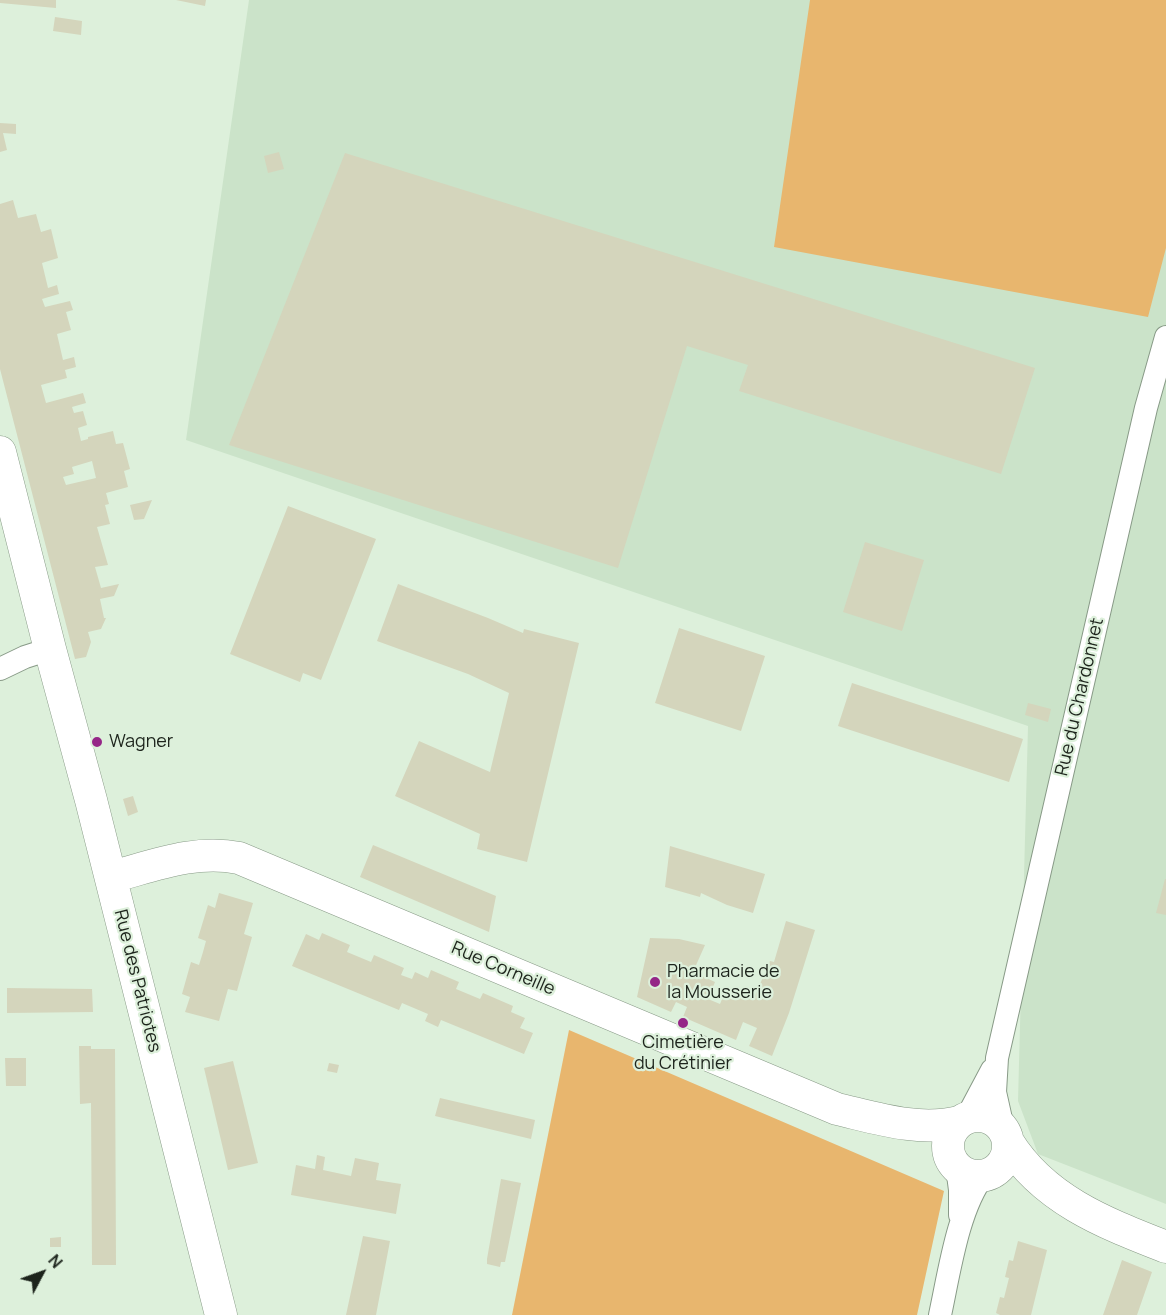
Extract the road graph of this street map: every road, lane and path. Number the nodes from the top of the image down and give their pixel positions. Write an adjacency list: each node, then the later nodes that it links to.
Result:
1 (1166, 337): 6 (street, Rue du Chardonnet)
2 (0, 452): 3 (street, Rue des Patriotes)
3 (50, 649): 4 (street); 5 (street, Rue des Patriotes)
4 (0, 669)
5 (111, 878): 8 (street, Rue Corneille); 13 (street, Rue des Patriotes)
6 (997, 1058): 7 (street, Rue du Chardonnet); 9 (street, Rue du Chardonnet)
7 (963, 1120): 8 (street, Rue Corneille); 9 (street); 10 (street)
8 (891, 1121): 10 (street, Rue Corneille)
9 (1006, 1135): 10 (street); 11 (street, Rue Corneille)
10 (971, 1168): 11 (street, Rue Corneille); 14 (street)
11 (1065, 1200): 12 (street, Rue Corneille)
12 (1166, 1247)
13 (221, 1315)
14 (940, 1315)

